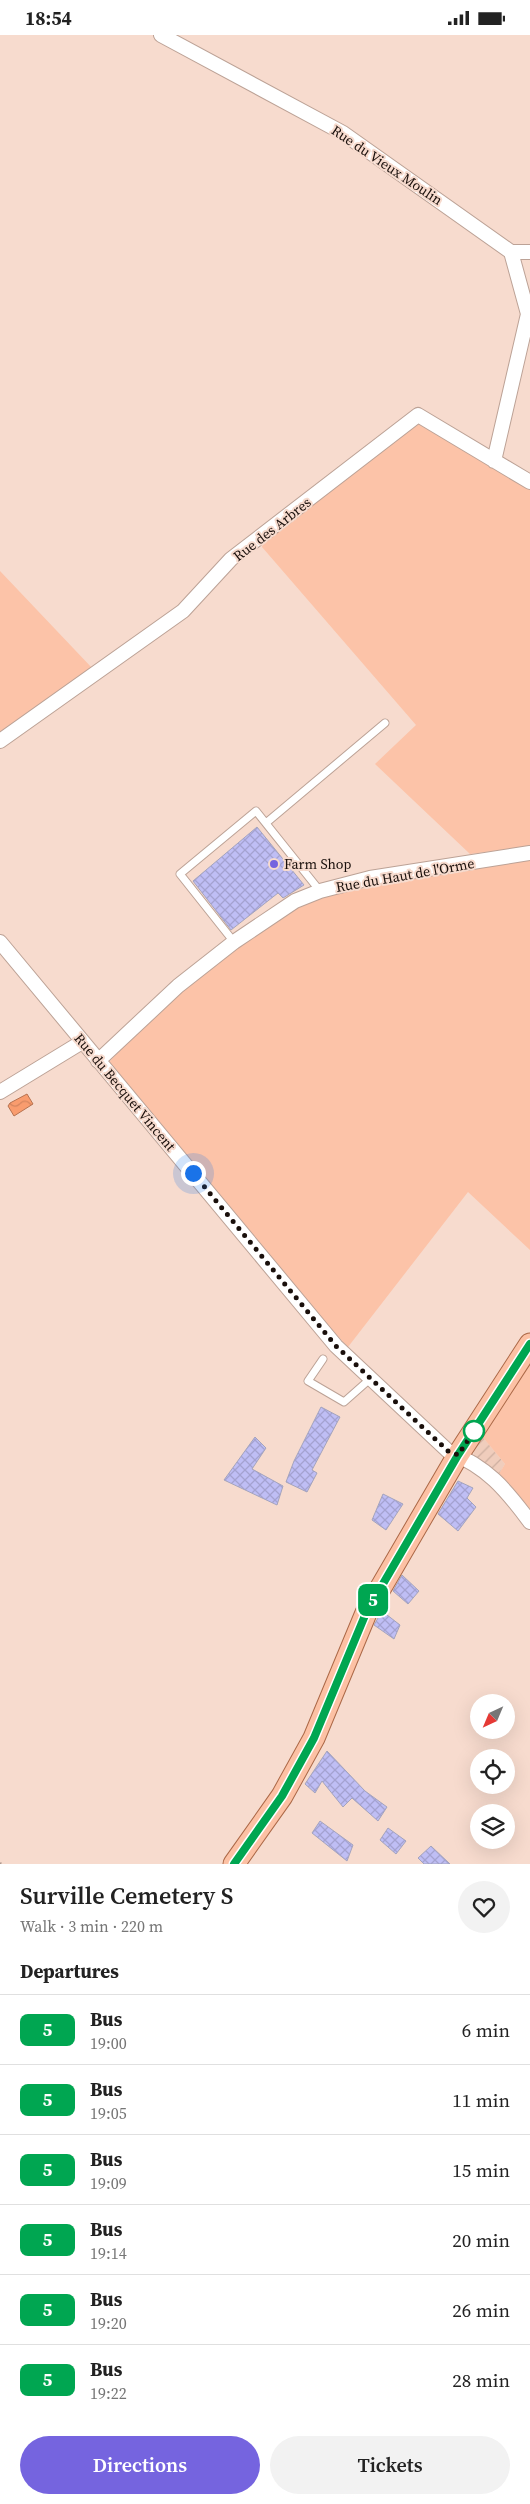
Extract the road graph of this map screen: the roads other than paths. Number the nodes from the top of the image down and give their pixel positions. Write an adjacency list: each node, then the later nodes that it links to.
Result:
1 (161, 35): 2 (street, Rue du Vieux Moulin)
2 (511, 252): 3 (street); 4 (street)
3 (530, 252)
4 (494, 461): 5 (street, Rue des Arbres); 7 (street, Rue des Arbres)
5 (530, 482)
6 (385, 723): 8 (lane)
7 (0, 741)
8 (266, 823): 10 (lane); 12 (lane)
9 (530, 853): 10 (street, Rue du Haut de l'Orme)
10 (320, 891): 12 (street, Rue du Haut de l'Orme)
11 (0, 942): 13 (street, Rue du Becquet Vincent)
12 (234, 942): 14 (street, Rue du Haut de l'Orme)
13 (82, 1042): 14 (street, Rue du Becquet Vincent); 15 (street)
14 (98, 1061): 18 (street, Rue du Becquet Vincent)
15 (0, 1092)
16 (530, 1345): 19 (main road)
17 (323, 1359): 18 (lane)
18 (370, 1379): 19 (street, Rue du Becquet Vincent)
19 (458, 1455): 20 (street, Rue du Becquet Vincent); 21 (main road)
20 (530, 1522)
21 (234, 1864)

